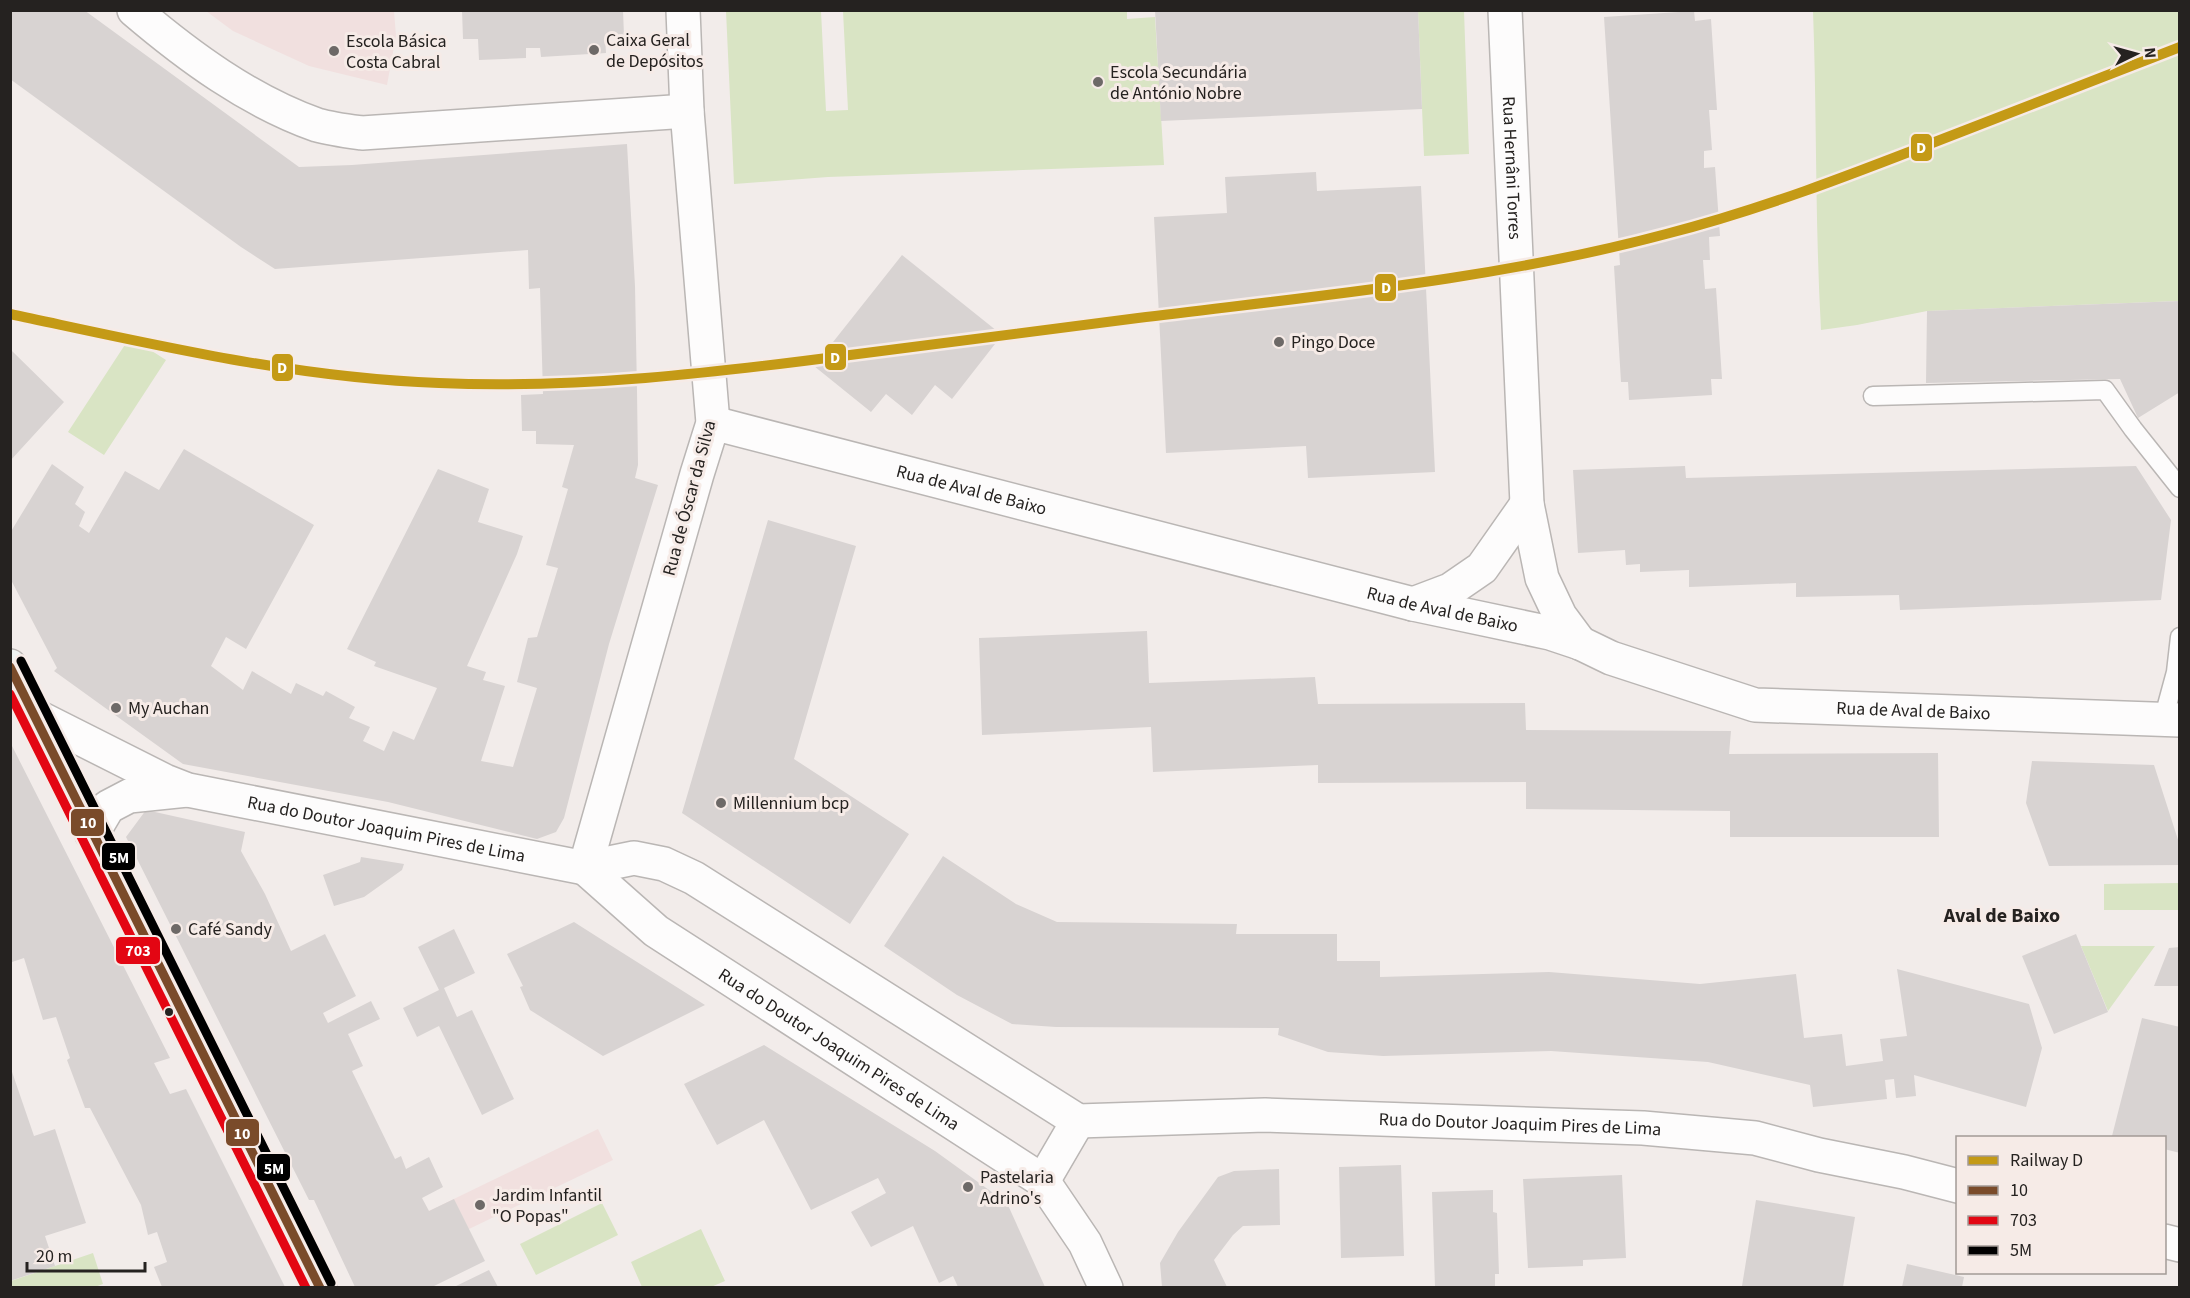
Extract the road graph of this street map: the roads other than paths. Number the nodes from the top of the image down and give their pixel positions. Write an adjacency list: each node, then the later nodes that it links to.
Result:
1 (134, 10): 4 (street)
2 (683, 10): 4 (street, Rua de Óscar da Silva)
3 (1505, 10): 8 (street, Rua Hernâni Torres)
4 (687, 111): 6 (street, Rua de Óscar da Silva)
5 (1873, 396): 7 (lane)
6 (713, 423): 9 (street, Rua de Aval de Baixo); 17 (street, Rua de Óscar da Silva)
7 (2180, 488)
8 (1527, 504): 9 (street); 11 (street, Rua Hernâni Torres)
9 (1413, 604): 11 (street, Rua de Aval de Baixo)
10 (2180, 637): 14 (lane)
11 (1580, 643): 14 (street, Rua de Aval de Baixo)
12 (10, 666): 13 (main road)
13 (38, 717): 15 (street, Rua do Doutor Joaquim Pires de Lima); 16 (main road)
14 (2171, 720)
15 (189, 790): 16 (street, Rua do Doutor Joaquim Pires de Lima); 17 (street, Rua do Doutor Joaquim Pires de Lima)
16 (92, 834): 21 (main road)
17 (585, 867): 18 (street, Rua do Doutor Joaquim Pires de Lima); 19 (street, Rua do Doutor Joaquim Pires de Lima)
18 (1078, 1121): 19 (street); 20 (street, Rua do Doutor Joaquim Pires de Lima)
19 (1043, 1181): 22 (street)
20 (1956, 1185)
21 (320, 1287)
22 (1106, 1287)

